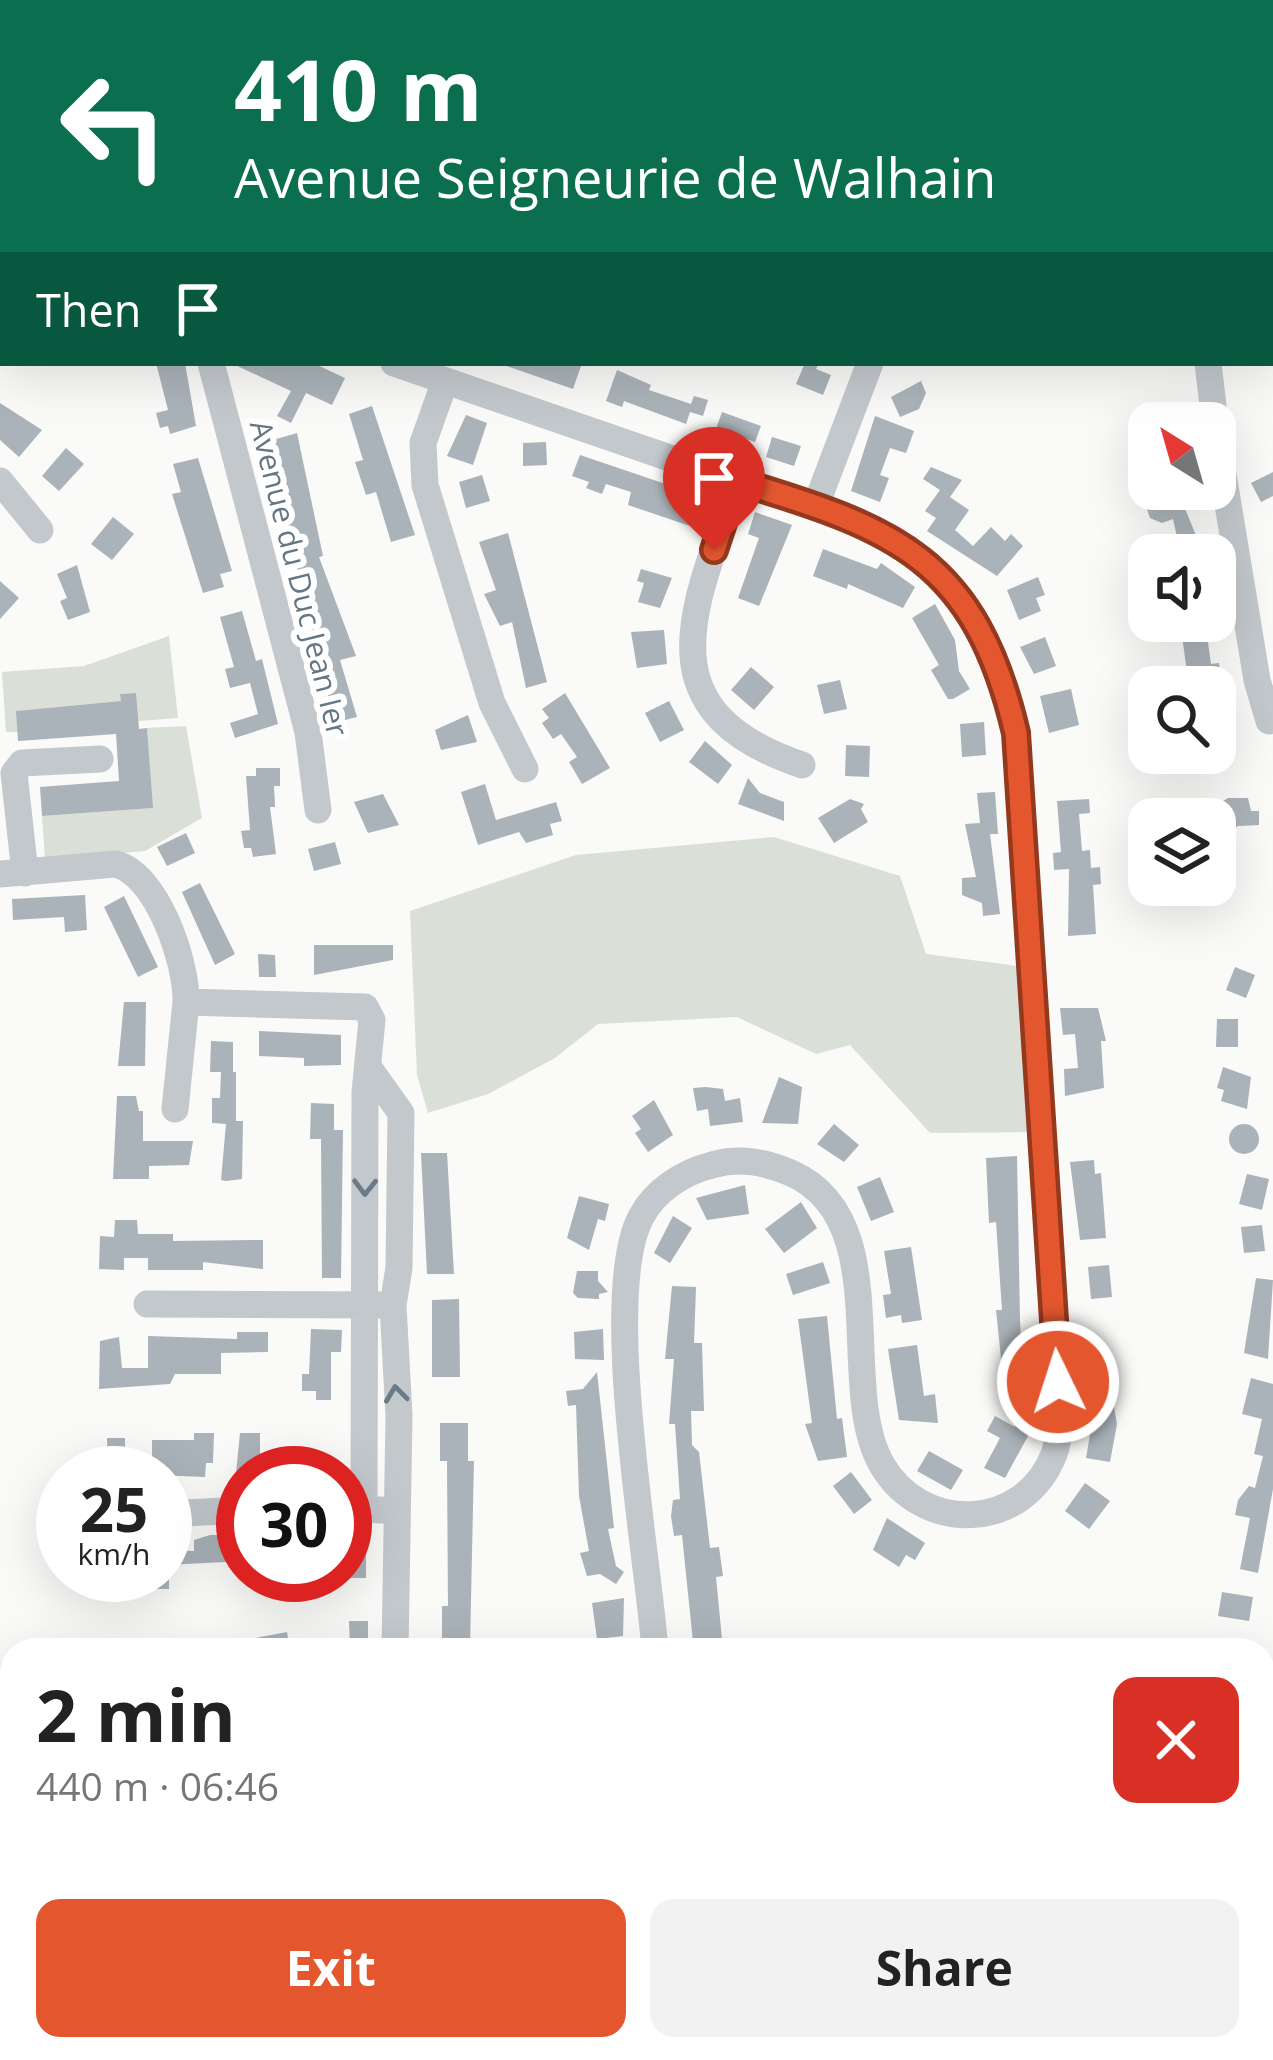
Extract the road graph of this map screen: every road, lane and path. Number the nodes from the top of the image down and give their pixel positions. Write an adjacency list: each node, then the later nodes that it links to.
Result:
1 (212, 366): 16 (street, Avenue du Duc Jean Ier)
2 (403, 366): 5 (street)
3 (869, 366): 9 (street)
4 (1208, 366): 6 (street)
5 (446, 381): 7 (street); 15 (street)
6 (1212, 402)
7 (737, 481): 9 (street); 14 (street)
8 (0, 482): 11 (street)
9 (816, 505): 26 (street)
10 (1229, 510): 12 (street)
11 (40, 530)
12 (1270, 721)
13 (100, 759): 17 (street)
14 (802, 765)
15 (525, 769)
16 (318, 810)
17 (12, 873): 18 (street)
18 (187, 1002): 19 (street); 21 (street)
19 (175, 1109)
20 (147, 1304): 21 (street)
21 (381, 1305): 22 (street); 24 (street, one-way to 21)
22 (363, 1446)
23 (372, 1510): 24 (street)
24 (397, 1511): 25 (street)
25 (395, 1638)
26 (654, 1638)

